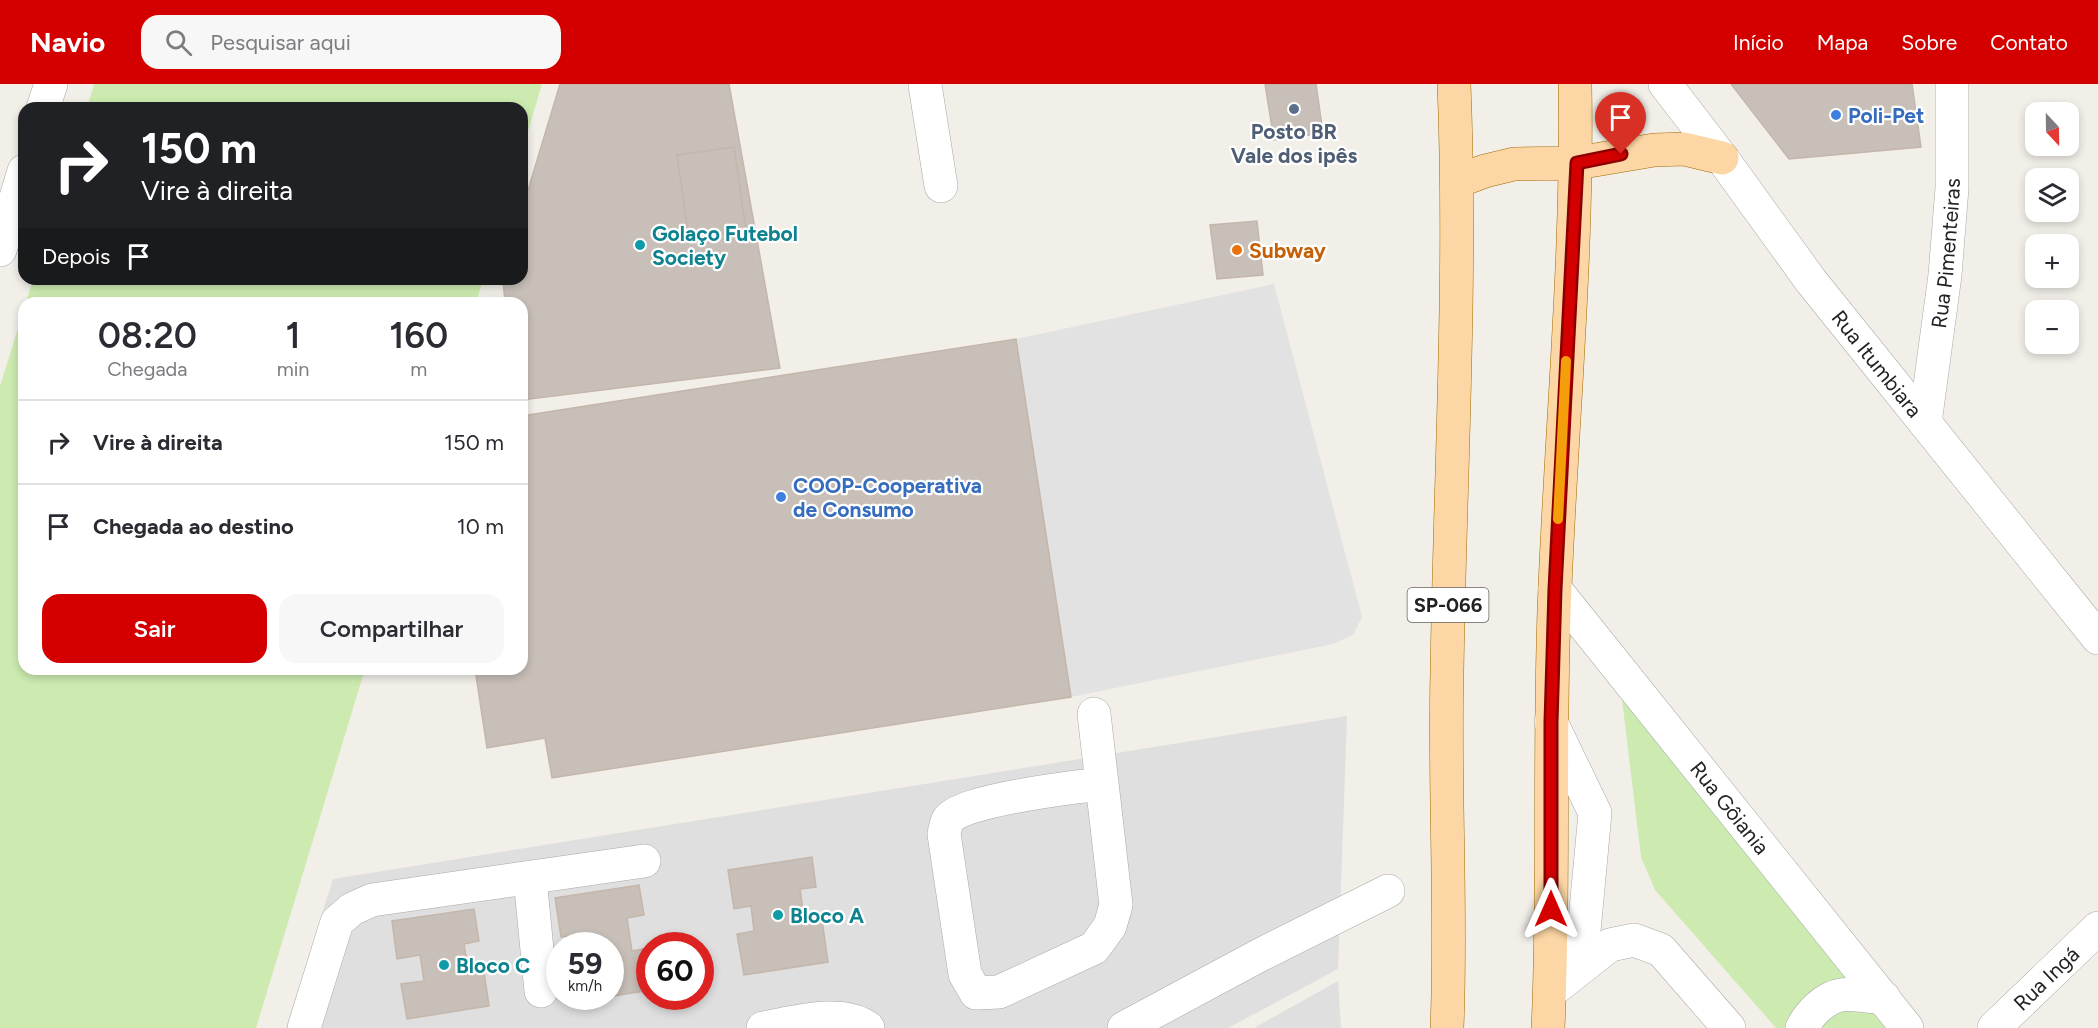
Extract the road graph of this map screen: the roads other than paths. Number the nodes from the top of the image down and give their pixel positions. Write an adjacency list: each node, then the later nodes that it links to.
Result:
1 (51, 84): 7 (street)
2 (1454, 84): 10 (main road, SP-066)
3 (1575, 84): 9 (main road)
4 (1665, 84): 8 (street, Rua Itumbiara)
5 (1952, 84): 14 (street, Rua Pimenteiras)
6 (925, 85): 11 (street)
7 (46, 102)
8 (1722, 158): 9 (main road); 14 (street, Rua Itumbiara)
9 (1577, 163): 10 (main road); 15 (main road)
10 (1458, 182): 31 (main road, SP-066)
11 (941, 186)
12 (18, 191): 13 (street)
13 (0, 250)
14 (1924, 423): 16 (street, Rua Itumbiara)
15 (1555, 589): 18 (main road); 26 (street, Rua Gôiania)
16 (2098, 638)
17 (1094, 714): 19 (street)
18 (1551, 722): 24 (main road); 24 (street)
19 (1102, 784): 19 (street)
20 (644, 861): 21 (street)
21 (530, 878): 25 (street); 27 (street)
22 (1388, 891): 30 (street)
23 (2098, 928): 36 (street, Rua Ingá)
24 (1550, 986): 32 (main road); 33 (street)
25 (541, 991)
26 (1884, 998): 34 (street); 35 (street, Rua Gôiania)
27 (304, 1028)
28 (763, 1028): 29 (street)
29 (868, 1028)
30 (1124, 1028)
31 (1447, 1028)
32 (1548, 1028)
33 (1729, 1028)
34 (1802, 1028)
35 (1907, 1028)
36 (1994, 1028)

